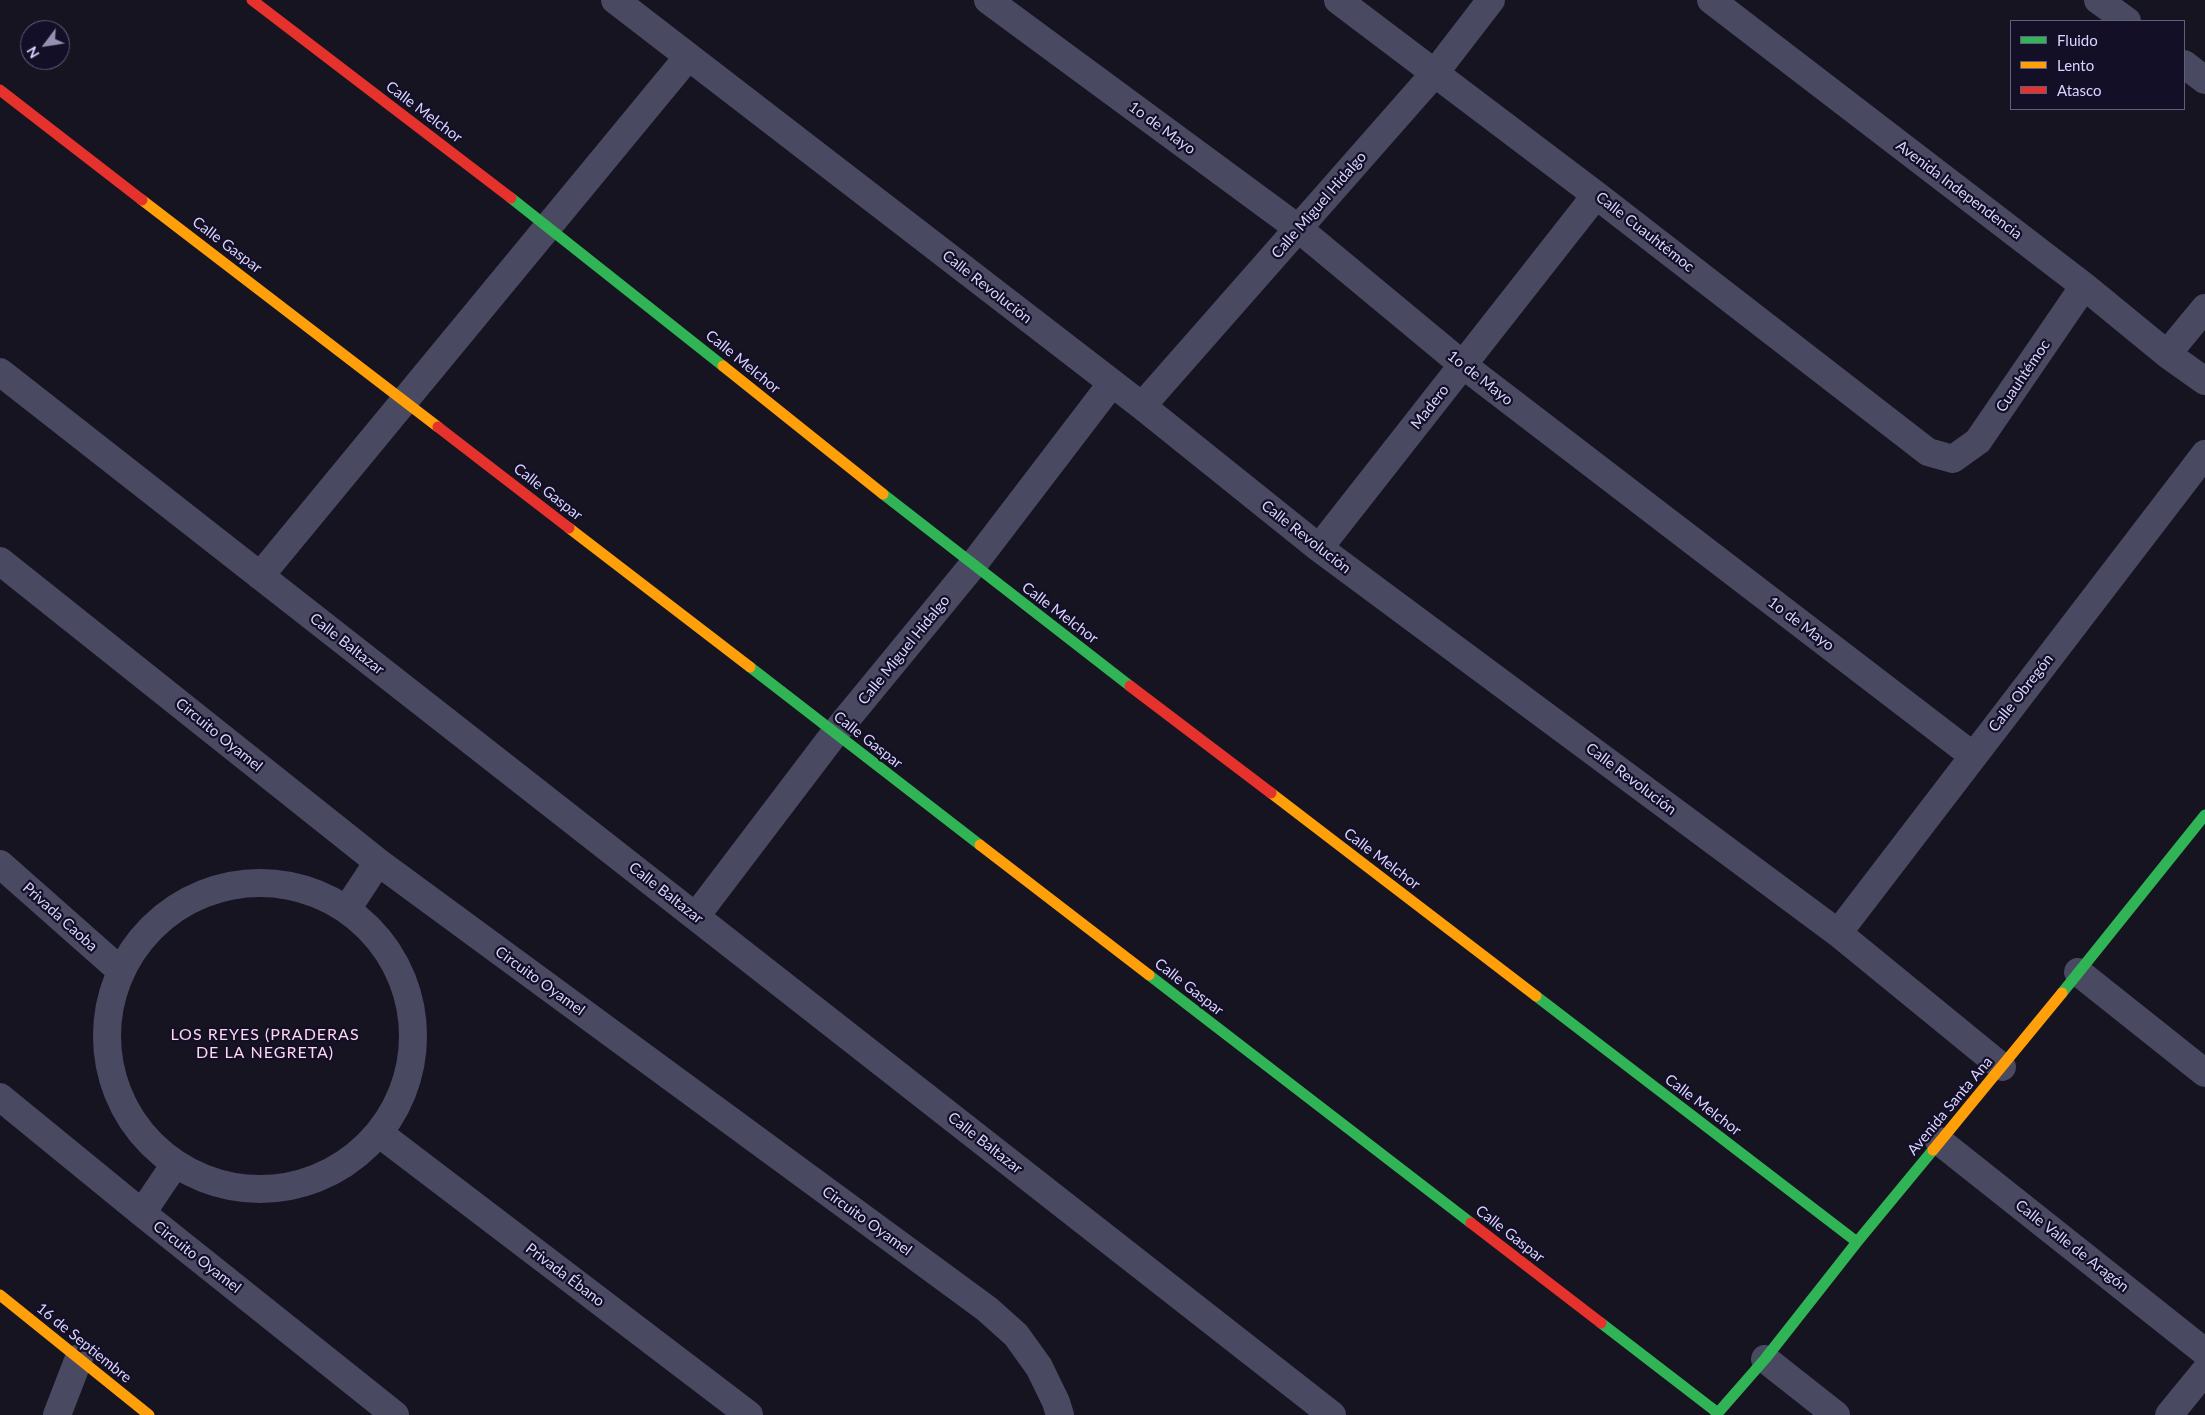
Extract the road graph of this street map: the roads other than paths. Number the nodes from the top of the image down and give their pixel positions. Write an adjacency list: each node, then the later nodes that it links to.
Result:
1 (252, 0): 15 (street, Calle Melchor)
2 (988, 0): 16 (street, 1o de Mayo)
3 (1338, 0): 11 (street, Calle Cuauhtémoc)
4 (1491, 0): 11 (street, Calle Miguel Hidalgo)
5 (1711, 0): 17 (street, Avenida Independencia)
6 (2098, 0): 8 (street)
7 (625, 3): 9 (street, Calle Revolución)
8 (2126, 20)
9 (688, 57): 15 (street); 23 (street, Calle Revolución)
10 (2185, 65): 12 (street)
11 (1434, 74): 14 (street, Calle Cuauhtémoc); 16 (street, Calle Miguel Hidalgo)
12 (2205, 80)
13 (0, 90): 24 (street, Calle Gaspar)
14 (1596, 195): 20 (street, Madero); 27 (street, Calle Cuauhtémoc)
15 (548, 226): 24 (street); 30 (street, Calle Melchor)
16 (1299, 229): 20 (street, 1o de Mayo); 25 (street, Calle Miguel Hidalgo)
17 (2084, 286): 19 (street, Avenida Independencia); 27 (street, Cuauhtémoc)
18 (2205, 308): 19 (street)
19 (2167, 354): 22 (street, Avenida Independencia)
20 (1463, 365): 28 (street, Madero); 33 (street, 1o de Mayo)
21 (0, 372): 31 (street, Calle Baltazar)
22 (2205, 381)
23 (1112, 383): 25 (street, Calle Revolución); 30 (street, Calle Miguel Hidalgo)
24 (404, 400): 31 (street); 32 (street, Calle Gaspar)
25 (1142, 406): 28 (street, Calle Revolución)
26 (2205, 454): 33 (street, Calle Obregón)
27 (1953, 459)
28 (1319, 548): 39 (street, Calle Revolución)
29 (0, 560): 35 (street, Circuito Oyamel)
30 (973, 565): 32 (street, Calle Miguel Hidalgo); 49 (street, Calle Melchor)
31 (260, 576): 38 (street, Calle Baltazar)
32 (835, 733): 38 (street, Calle Miguel Hidalgo); 55 (street, Calle Gaspar)
33 (1972, 755): 39 (street, Calle Obregón)
34 (2205, 815): 41 (street, Avenida Santa Ana)
35 (378, 862): 37 (street); 60 (street, Circuito Oyamel)
36 (0, 864): 40 (street, Privada Caoba)
37 (346, 909): 40 (street); 45 (street)
38 (696, 916): 61 (street, Calle Baltazar)
39 (1838, 933): 42 (street, Calle Revolución)
40 (120, 971): 47 (street)
41 (2078, 972): 42 (street, Avenida Santa Ana); 43 (street)
42 (2002, 1067): 46 (street, Avenida Santa Ana)
43 (2205, 1073)
44 (0, 1097): 48 (street, Circuito Oyamel)
45 (380, 1134): 47 (street); 59 (street, Privada Ébano)
46 (1939, 1141): 49 (street, Avenida Santa Ana); 51 (street, Calle Valle de Aragón)
47 (175, 1164): 48 (street)
48 (142, 1213): 58 (street, Circuito Oyamel)
49 (1856, 1242): 53 (street, Avenida Santa Ana)
50 (0, 1294): 52 (street, 16 de Septiembre)
51 (2205, 1352)
52 (79, 1358): 56 (street); 57 (street, 16 de Septiembre)
53 (1765, 1359): 55 (street, Avenida Santa Ana); 62 (street)
54 (2205, 1371): 63 (street)
55 (1717, 1414)
56 (57, 1415)
57 (149, 1415)
58 (395, 1415)
59 (749, 1415)
60 (1060, 1415)
61 (1332, 1415)
62 (1836, 1415)
63 (2170, 1415)

